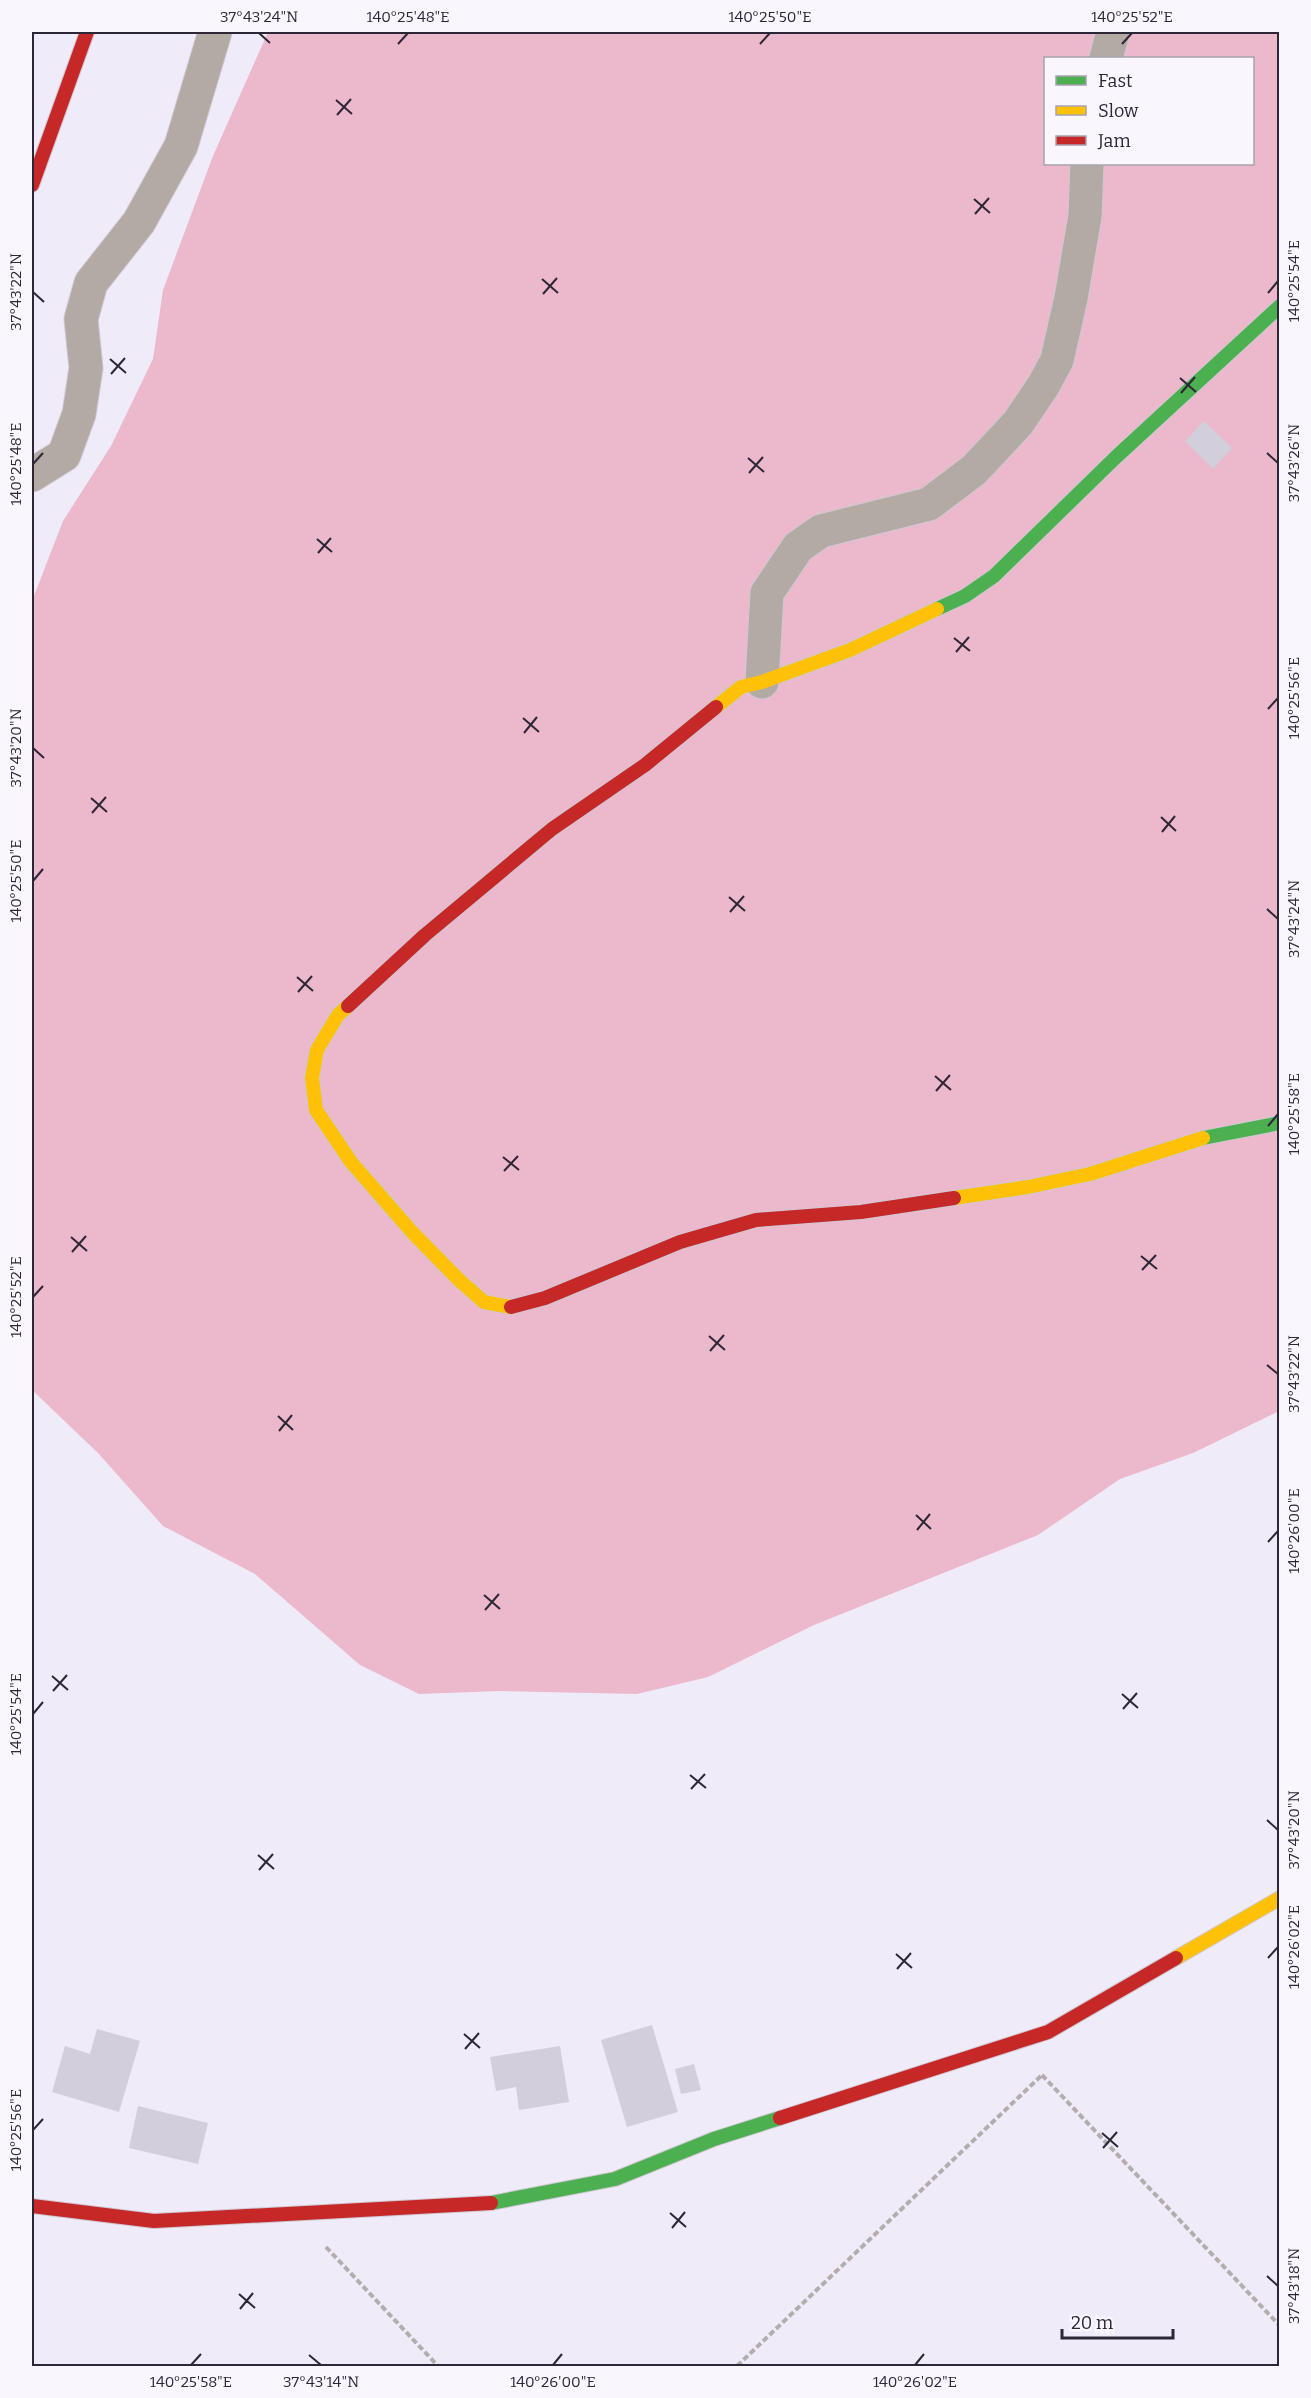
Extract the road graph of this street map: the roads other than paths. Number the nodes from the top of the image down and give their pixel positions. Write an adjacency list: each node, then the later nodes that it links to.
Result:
1 (87, 32): 6 (main road)
2 (215, 32): 8 (street)
3 (1113, 32): 4 (street)
4 (1106, 57)
5 (1087, 165): 9 (street)
6 (32, 185)
7 (1280, 306): 9 (main road)
8 (32, 476)
9 (762, 682): 10 (main road)
10 (1280, 1123)
11 (1280, 1898): 12 (main road)
12 (32, 2206)

